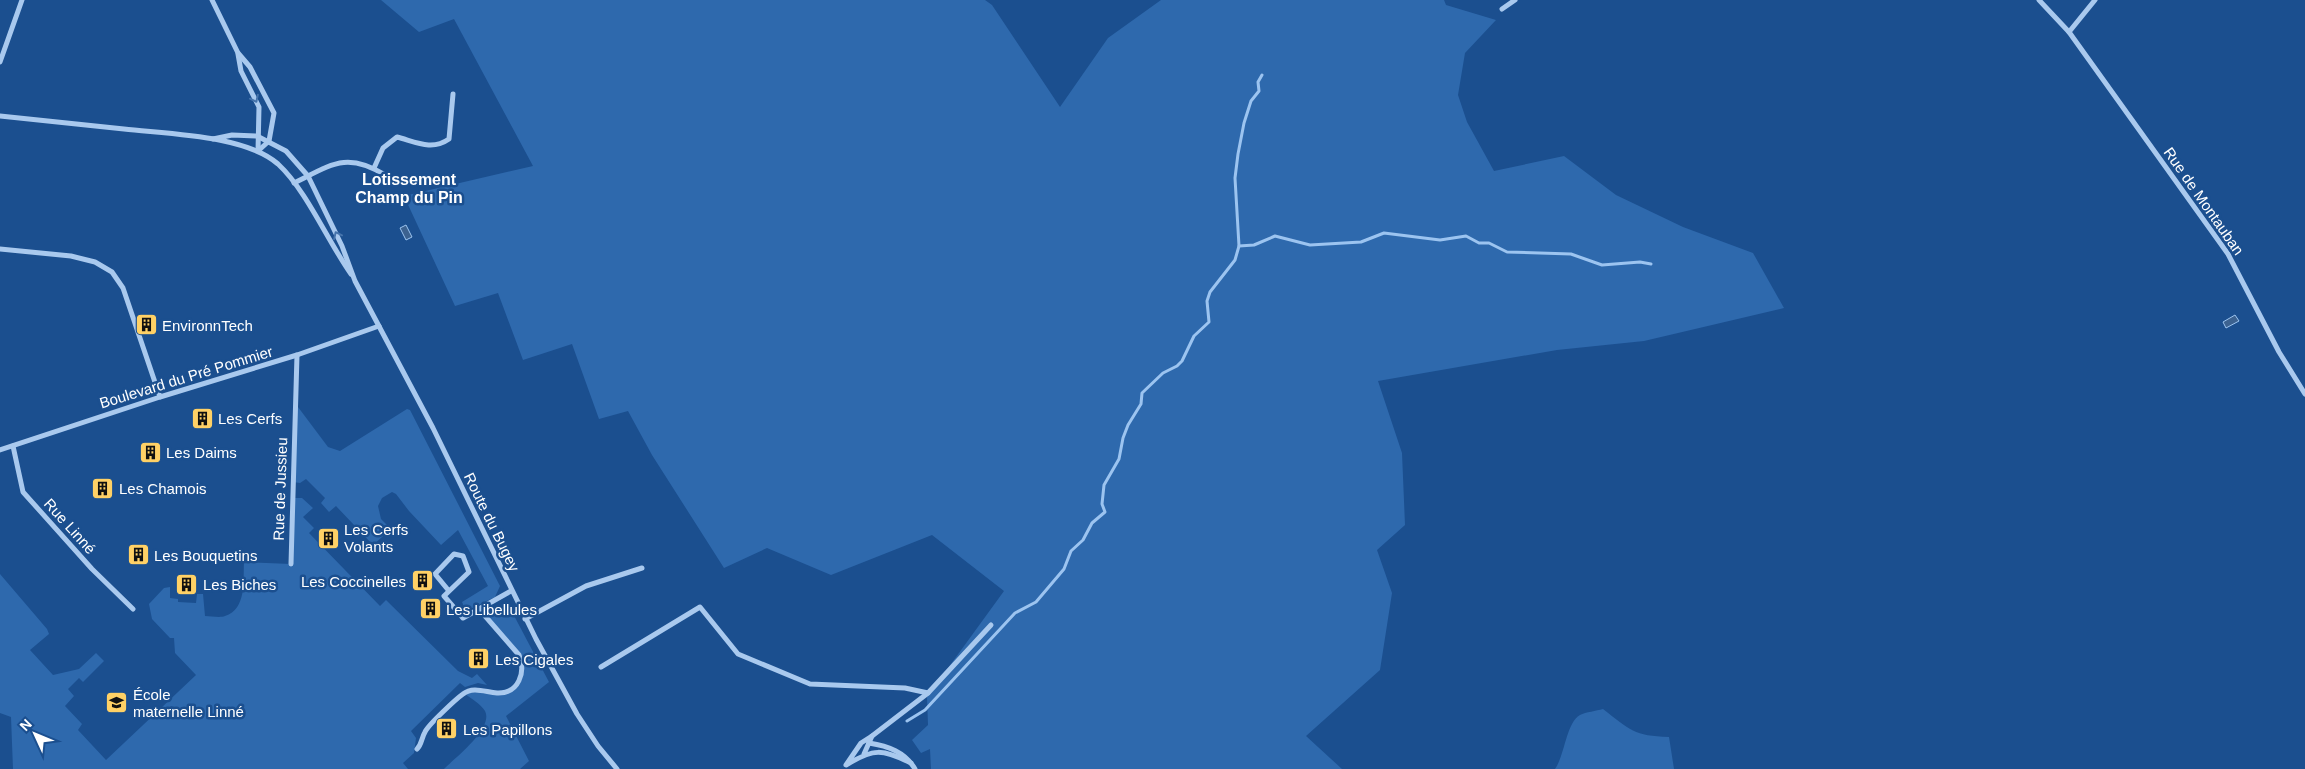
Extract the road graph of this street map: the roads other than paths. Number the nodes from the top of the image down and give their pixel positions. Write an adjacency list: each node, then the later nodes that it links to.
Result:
1 (22, 0): 9 (street)
2 (212, 0): 10 (street)
3 (1515, 0): 6 (street)
4 (2039, 0): 7 (street, Rue de Montauban)
5 (2096, 0): 7 (street)
6 (1502, 9)
7 (2069, 32): 26 (street, Rue de Montauban)
8 (0, 42): 9 (street)
9 (7, 45): 11 (street)
10 (238, 53): 14 (street, one-way to 14); 16 (street)
11 (0, 62)
12 (453, 94): 18 (street)
13 (0, 116): 15 (street)
14 (257, 136): 15 (street); 16 (street, Route du Bugey); 17 (street)
15 (213, 139): 17 (street, Route du Bugey)
16 (269, 141): 17 (street); 20 (street, Route du Bugey)
17 (258, 151): 21 (street, Route du Bugey)
18 (374, 168): 19 (street); 20 (street)
19 (385, 175)
20 (308, 176): 21 (street); 23 (street, Route du Bugey, one-way to 20)
21 (294, 183): 23 (street, Route du Bugey)
22 (0, 249): 27 (street)
23 (356, 280): 24 (street, Route du Bugey)
24 (379, 326): 25 (street, Boulevard du Pré Pommier); 33 (street, Route du Bugey)
25 (297, 355): 27 (street, Boulevard du Pré Pommier); 30 (street, Rue de Jussieu)
26 (2305, 394)
27 (160, 397): 28 (street, Boulevard du Pré Pommier)
28 (12, 446): 29 (street, Boulevard du Pré Pommier); 34 (street, Rue Linné)
29 (0, 450)
30 (291, 564)
31 (642, 568): 36 (street)
32 (449, 591): 32 (street); 35 (street)
33 (511, 591): 35 (street); 36 (street, Route du Bugey)
34 (133, 609)
35 (480, 609): 43 (street)
36 (526, 619): 47 (street, Route du Bugey)
37 (991, 625): 39 (street)
38 (601, 667): 39 (street)
39 (928, 694): 40 (street)
40 (872, 736): 41 (street); 42 (street)
41 (861, 743): 42 (street); 46 (street)
42 (870, 743): 44 (street); 45 (street)
43 (417, 750)
44 (864, 754): 45 (street); 46 (street)
45 (912, 763): 48 (street)
46 (845, 767)
47 (617, 769)
48 (915, 769)

